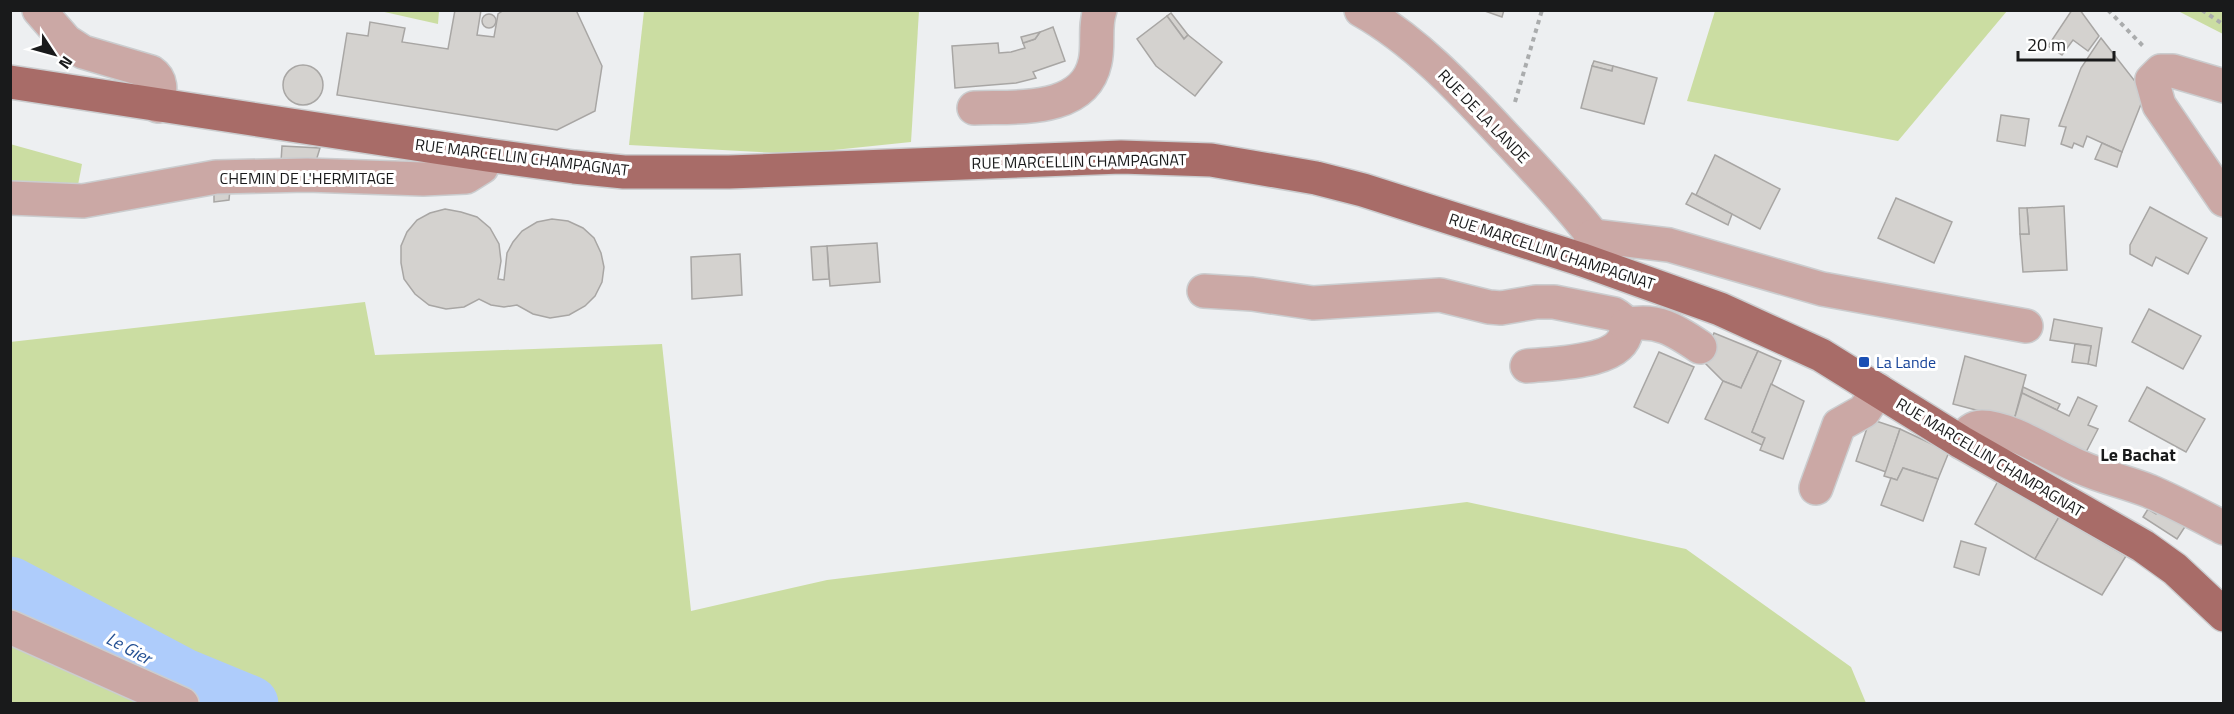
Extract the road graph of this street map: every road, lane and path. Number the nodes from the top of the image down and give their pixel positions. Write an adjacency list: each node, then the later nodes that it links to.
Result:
1 (39, 10): 12 (street)
2 (1100, 10): 13 (street)
3 (1361, 10): 17 (street, RUE DE LA LANDE)
4 (1542, 10): 11 (path)
5 (2108, 10): 8 (path)
6 (2202, 10): 7 (path)
7 (2223, 25)
8 (2161, 71): 10 (street); 16 (street)
9 (10, 82): 12 (main road, RUE MARCELLIN CHAMPAGNAT)
10 (2223, 86)
11 (1514, 105)
12 (158, 106): 14 (main road, RUE MARCELLIN CHAMPAGNAT)
13 (974, 108)
14 (487, 155): 15 (street, CHEMIN DE L'HERMITAGE); 17 (main road, RUE MARCELLIN CHAMPAGNAT)
15 (10, 198)
16 (2223, 200)
17 (1582, 250): 19 (street); 21 (street); 24 (main road, RUE MARCELLIN CHAMPAGNAT)
18 (1204, 291): 19 (street)
19 (1554, 302): 20 (street)
20 (1626, 325): 22 (street); 23 (street)
21 (2026, 326)
22 (1700, 347)
23 (1527, 366)
24 (1878, 390): 25 (main road, RUE MARCELLIN CHAMPAGNAT); 26 (street)
25 (1961, 442): 27 (street); 28 (main road, RUE MARCELLIN CHAMPAGNAT)
26 (1816, 488)
27 (2223, 528)
28 (2223, 615)
29 (10, 627): 30 (street)
30 (182, 704)

